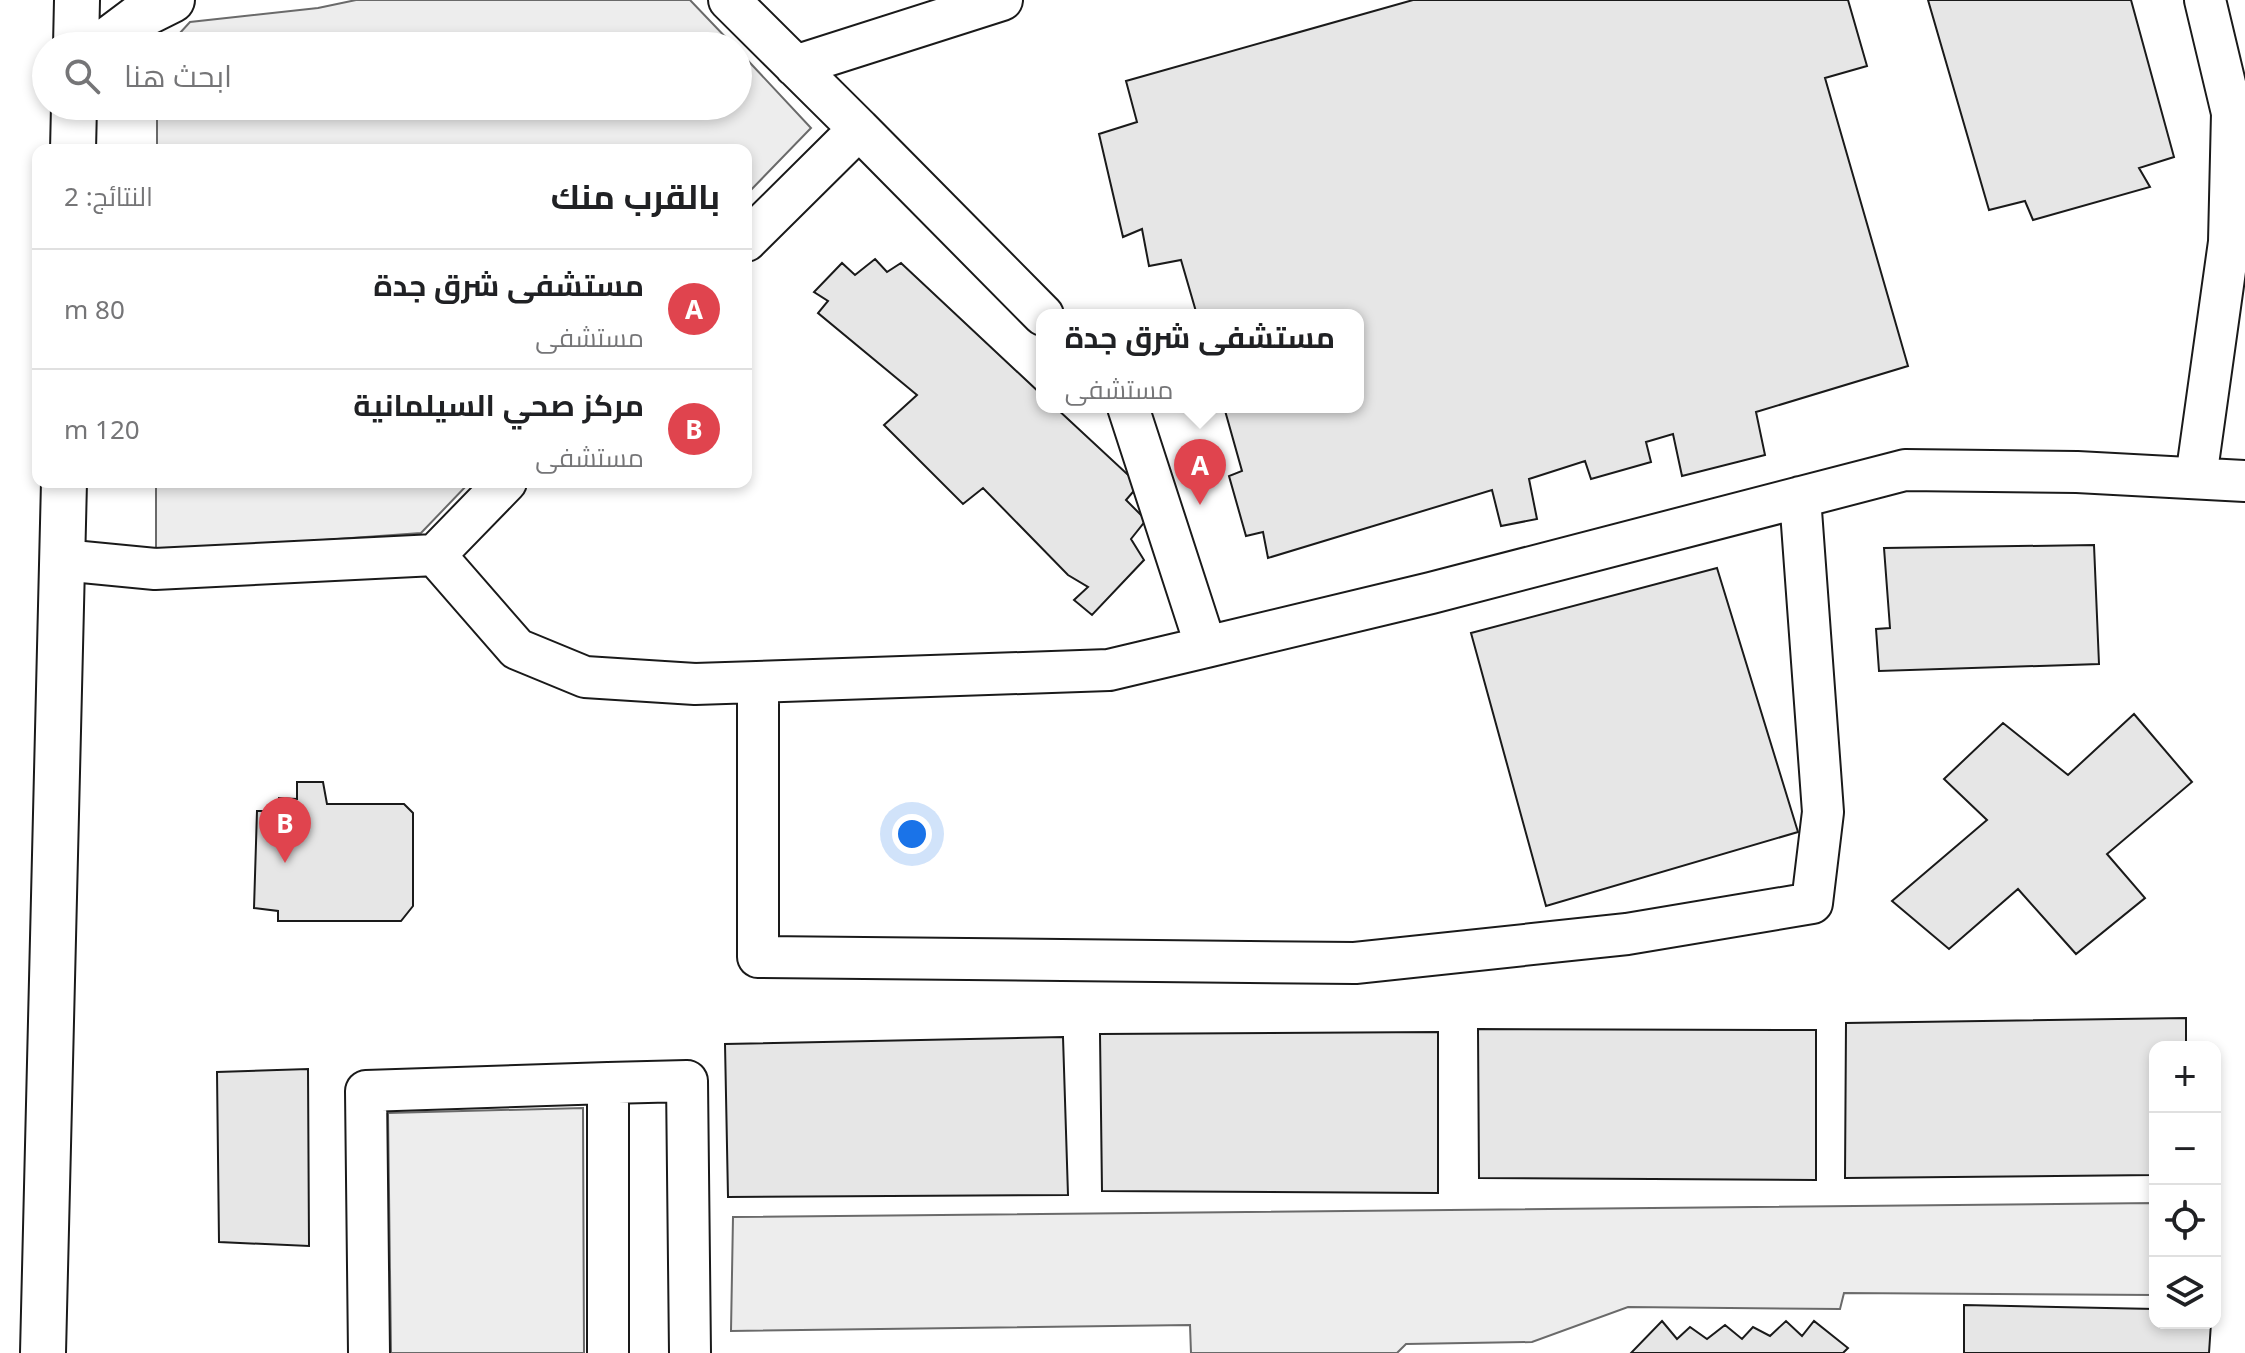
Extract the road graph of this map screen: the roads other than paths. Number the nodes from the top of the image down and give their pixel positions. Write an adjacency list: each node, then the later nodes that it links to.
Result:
1 (77, 0): 6 (main road)
2 (172, 0): 7 (main road)
3 (729, 0): 8 (lane)
4 (1002, 0): 8 (lane)
5 (2205, 0): 15 (lane)
6 (76, 32)
7 (119, 32)
8 (795, 66): 10 (lane)
9 (74, 120): 11 (main road)
10 (859, 129): 12 (lane); 13 (lane)
11 (73, 144)
12 (752, 235)
13 (1037, 309)
14 (1130, 413): 22 (lane)
15 (2196, 478): 16 (lane); 19 (lane)
16 (2245, 481)
17 (64, 488): 21 (main road)
18 (500, 488): 20 (lane)
19 (1800, 497): 22 (lane); 23 (lane)
20 (435, 555): 21 (lane); 23 (lane)
21 (62, 560): 25 (main road)
22 (1206, 647): 23 (lane)
23 (758, 683)
24 (608, 1083): 26 (lane); 27 (lane); 28 (lane)
25 (43, 1353)
26 (369, 1353)
27 (608, 1353)
28 (690, 1353)

